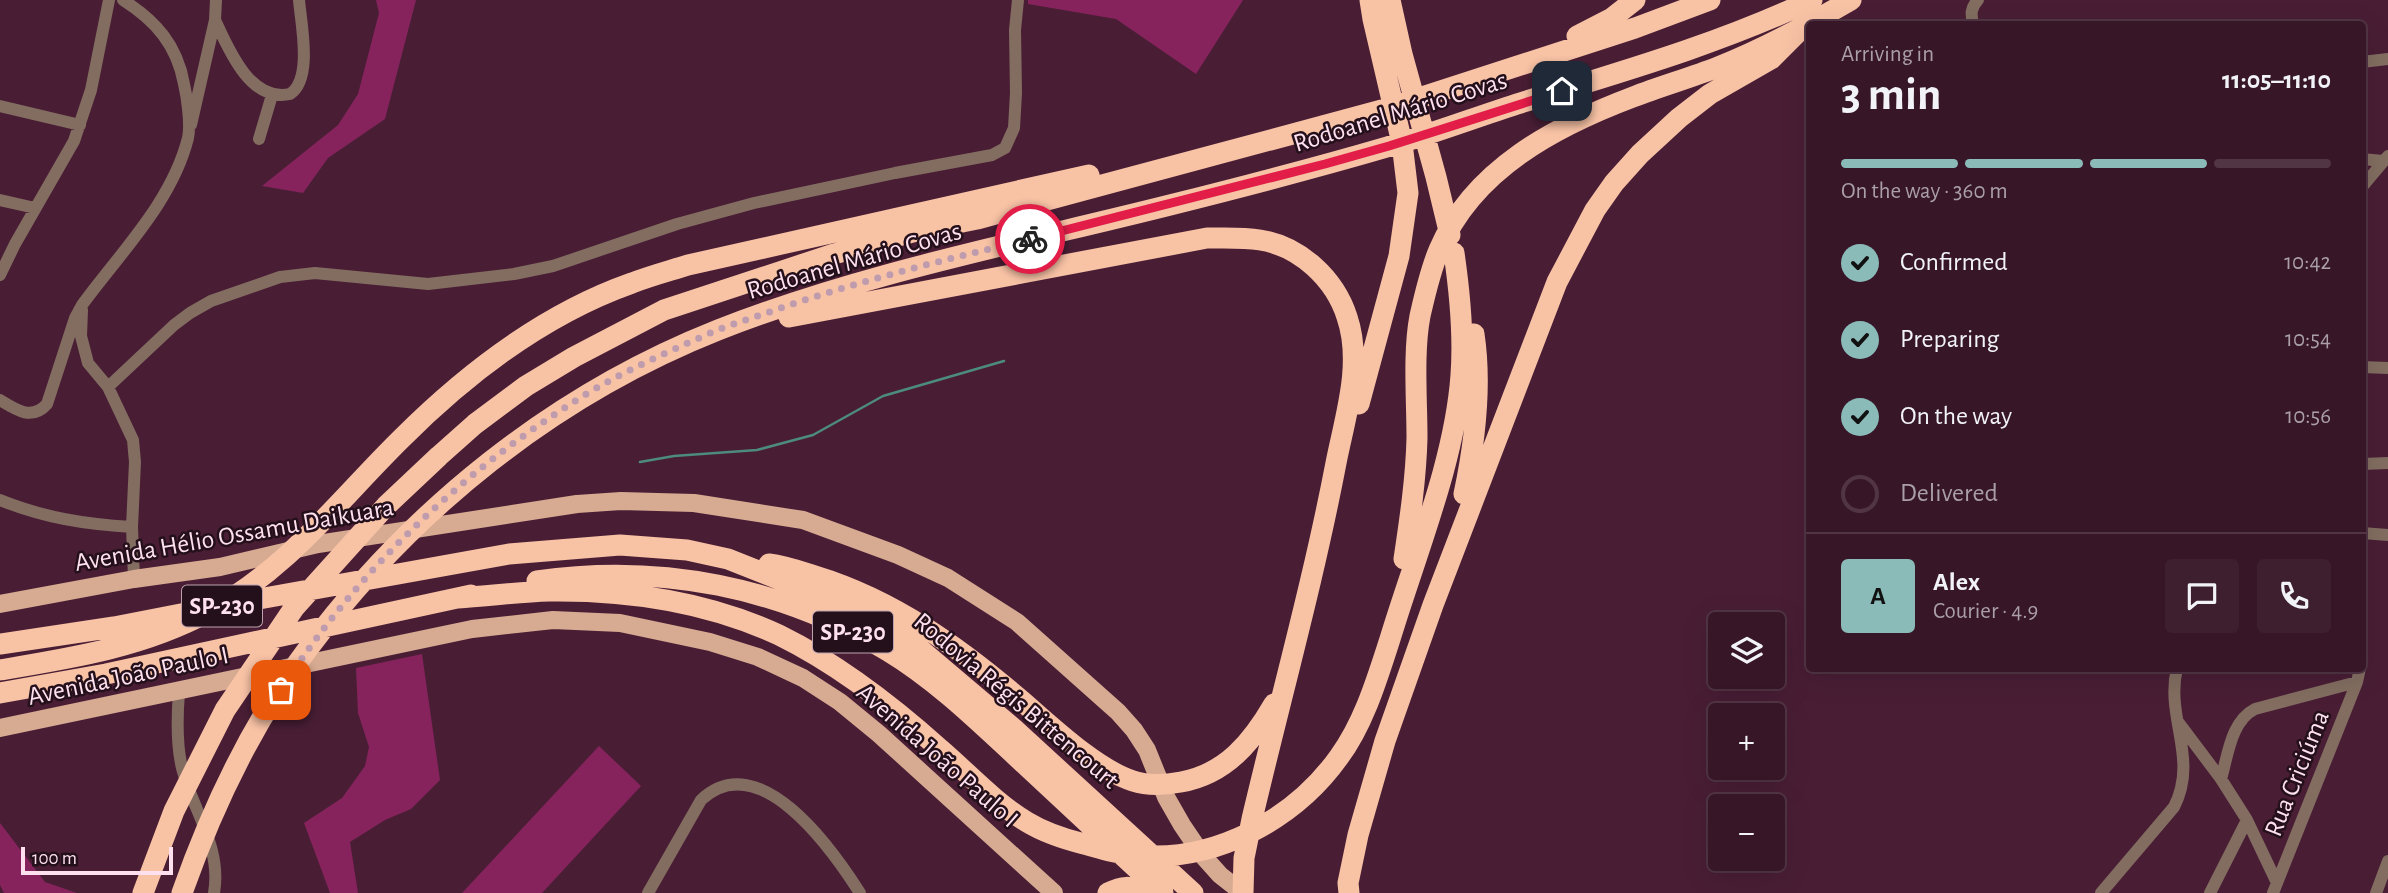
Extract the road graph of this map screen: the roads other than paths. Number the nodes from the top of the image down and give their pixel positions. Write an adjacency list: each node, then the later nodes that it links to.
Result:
1 (109, 0): 23 (street)
2 (124, 0): 24 (street)
3 (216, 0): 13 (street)
4 (299, 0): 21 (street)
5 (1018, 0): 38 (street)
6 (1370, 0): 43 (highway)
7 (1390, 0): 32 (highway)
8 (1634, 0): 20 (highway)
9 (1710, 0): 20 (highway, Rodoanel Mário Covas)
10 (1812, 0): 35 (highway, Rodoanel Mário Covas)
11 (1850, 0): 14 (highway)
12 (1978, 0): 15 (street)
13 (215, 20): 21 (street); 24 (street)
14 (1815, 21)
15 (1972, 21)
16 (1806, 26): 17 (highway)
17 (1801, 29): 32 (highway); 51 (highway)
18 (2388, 59): 19 (street)
19 (2366, 62)
20 (1489, 75): 26 (highway, Rodoanel Mário Covas)
21 (272, 95): 25 (street)
22 (0, 106): 23 (street)
23 (80, 125): 31 (street)
24 (189, 135): 34 (street)
25 (259, 139)
26 (1239, 147): 54 (highway); 68 (highway, Rodoanel Mário Covas)
27 (2386, 158): 28 (street); 29 (street)
28 (2366, 159)
29 (2366, 182)
30 (0, 200): 31 (street)
31 (35, 208): 33 (street)
32 (1446, 251): 51 (highway); 52 (highway); 52 (highway)
33 (0, 275)
34 (82, 305): 38 (street); 39 (street)
35 (718, 330): 43 (highway); 69 (highway, Rodoanel Mário Covas)
36 (2366, 367): 37 (street)
37 (2388, 368)
38 (108, 387): 44 (street)
39 (0, 400)
40 (2388, 463): 41 (street)
41 (2366, 464)
42 (0, 500): 44 (street)
43 (1327, 514): 57 (highway)
44 (132, 527): 48 (street)
45 (2366, 533): 46 (street)
46 (2388, 535)
47 (728, 559): 53 (highway, Rodovia Régis Bittencourt / SP-230); 57 (highway); 77 (highway, Rodovia Régis Bittencourt / SP-230)
48 (134, 579): 50 (main road, Avenida Hélio Ossamu Daikuara); 78 (main road, Avenida Hélio Ossamu Daikuara)
49 (458, 598): 52 (highway); 60 (highway, Rodovia Régis Bittencourt / SP-230); 76 (highway, Rodovia Régis Bittencourt / SP-230)
50 (0, 604)
51 (1433, 605): 66 (highway)
52 (1396, 617)
53 (0, 644)
54 (0, 670)
55 (2176, 672): 61 (street)
56 (2359, 672): 58 (street, Rua Criciúma)
57 (1286, 682): 78 (highway)
58 (2357, 682): 63 (street); 67 (street, Rua Criciúma)
59 (179, 692): 62 (main road, Avenida João Paulo I); 70 (street); 73 (main road, Avenida João Paulo I)
60 (0, 693)
61 (2178, 721): 63 (street); 79 (street)
62 (0, 728)
63 (2221, 779): 64 (street)
64 (2246, 820): 67 (street); 80 (street)
65 (2388, 860): 81 (street)
66 (1349, 888)
67 (2275, 888)
68 (143, 893)
69 (182, 893)
70 (214, 893)
71 (648, 893): 72 (street)
72 (860, 893)
73 (1054, 893)
74 (1108, 893): 75 (highway)
75 (1145, 893)
76 (1163, 893)
77 (1193, 893)
78 (1243, 893)
79 (2101, 893)
80 (2210, 893)
81 (2375, 893)

